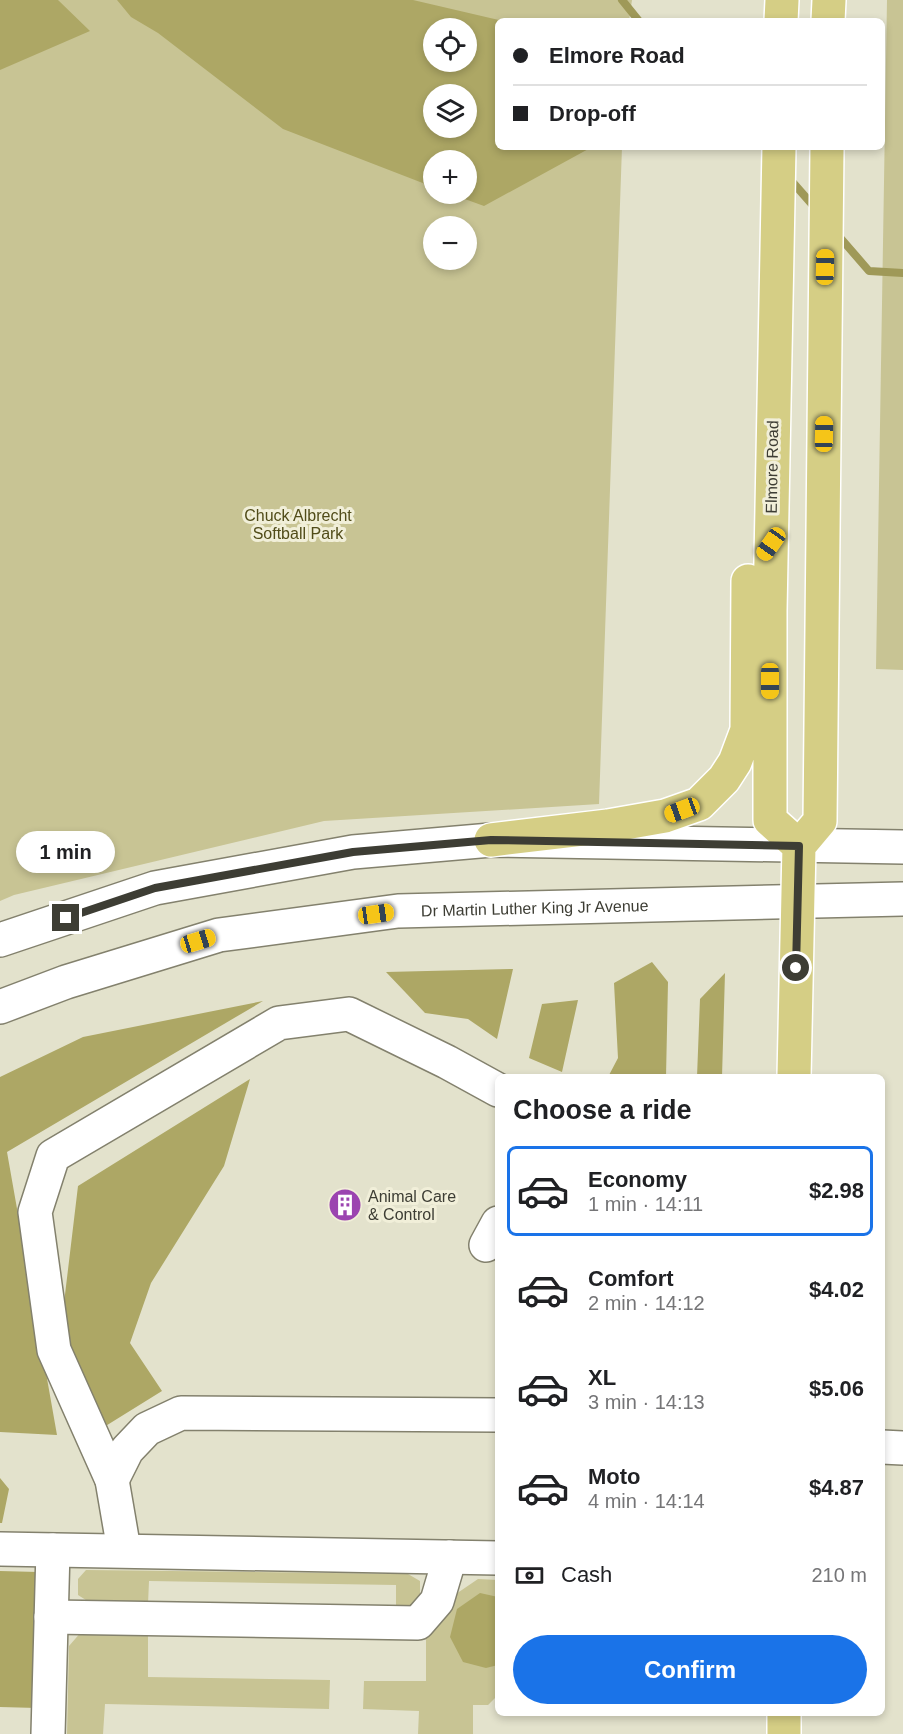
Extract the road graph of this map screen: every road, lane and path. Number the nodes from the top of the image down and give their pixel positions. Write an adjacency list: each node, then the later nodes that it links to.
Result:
1 (782, 0): 3 (main road)
2 (828, 0): 4 (main road)
3 (781, 18)
4 (828, 18)
5 (779, 150): 7 (main road, Elmore Road)
6 (827, 150): 9 (main road)
7 (771, 544): 8 (main road); 9 (main road, Elmore Road)
8 (491, 840): 9 (street); 13 (street)
9 (799, 846): 10 (street); 12 (main road)
10 (903, 847)
11 (903, 899): 12 (street, Dr Martin Luther King Jr Avenue)
12 (797, 903): 14 (street, Dr Martin Luther King Jr Avenue); 15 (main road)
13 (0, 940)
14 (0, 1007)
15 (794, 1074)
16 (495, 1088): 20 (street)
17 (495, 1415): 20 (street)
18 (885, 1448): 19 (street)
19 (903, 1448)
20 (112, 1480): 23 (street)
21 (0, 1549): 22 (street)
22 (53, 1550): 23 (street); 26 (street)
23 (124, 1550): 24 (street)
24 (450, 1557): 25 (street); 26 (street)
25 (495, 1558)
26 (51, 1617): 28 (street)
27 (784, 1716): 29 (main road)
28 (48, 1734)
29 (784, 1734)

